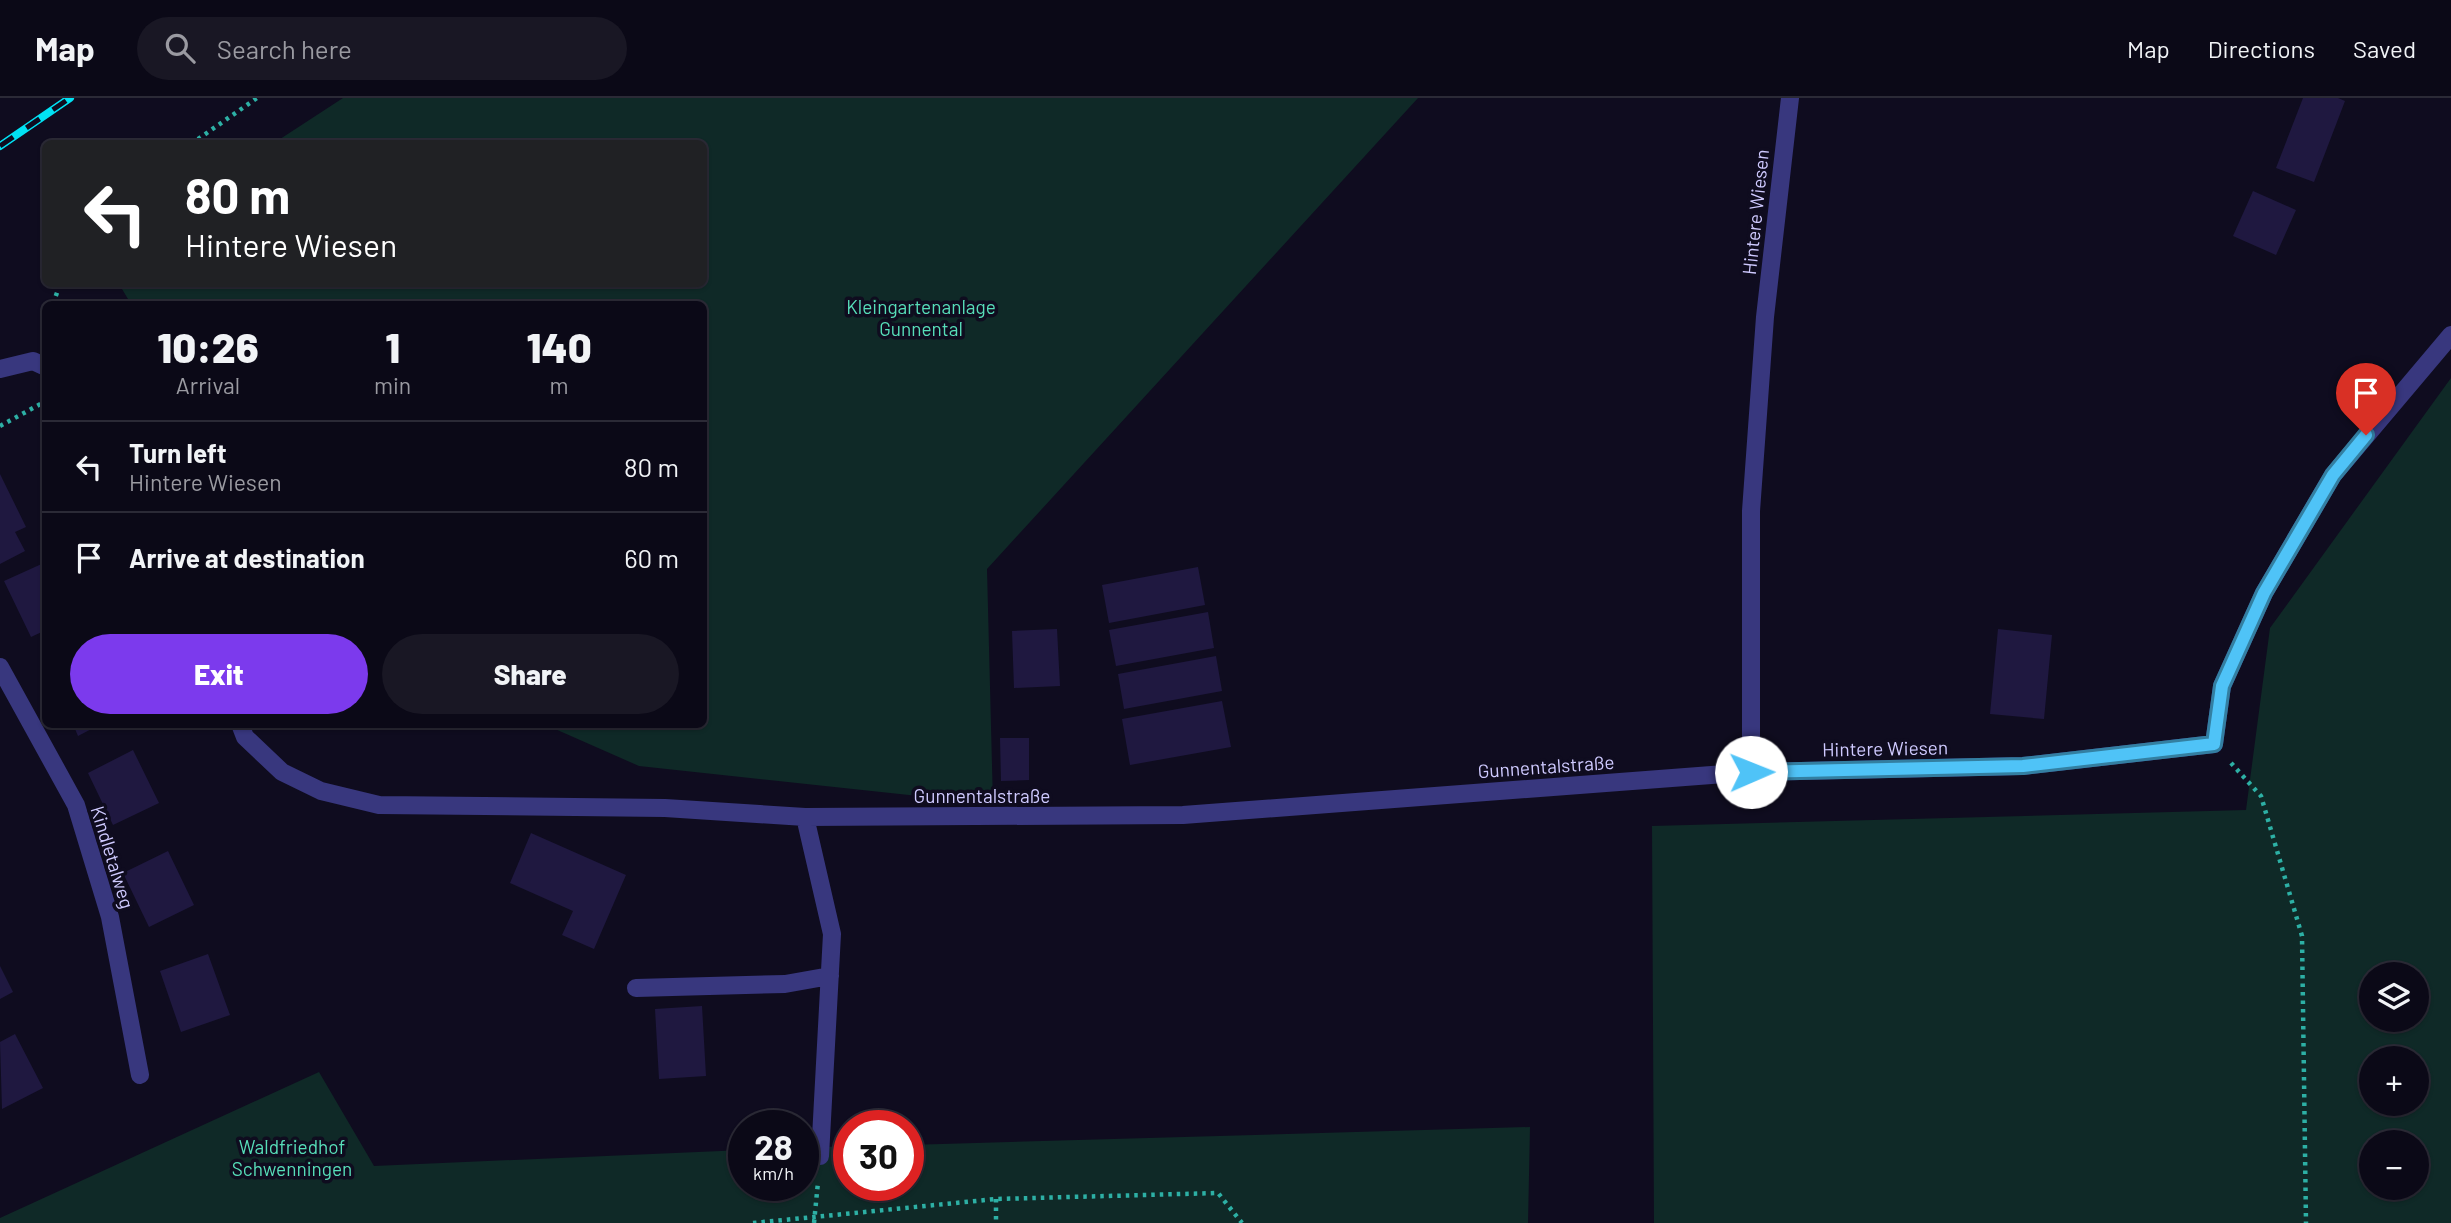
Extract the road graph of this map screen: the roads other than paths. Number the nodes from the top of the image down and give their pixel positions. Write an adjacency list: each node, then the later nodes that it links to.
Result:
1 (1790, 98): 7 (street, Hintere Wiesen)
2 (2451, 335): 7 (street, Hintere Wiesen)
3 (42, 366): 4 (street)
4 (0, 369)
5 (0, 667): 11 (street, Kindletalweg)
6 (242, 728): 8 (street, Gunnentalstraße)
7 (1751, 772): 8 (street, Gunnentalstraße)
8 (805, 817): 9 (street)
9 (830, 976): 10 (street); 12 (street)
10 (636, 988)
11 (140, 1075)
12 (820, 1156)

